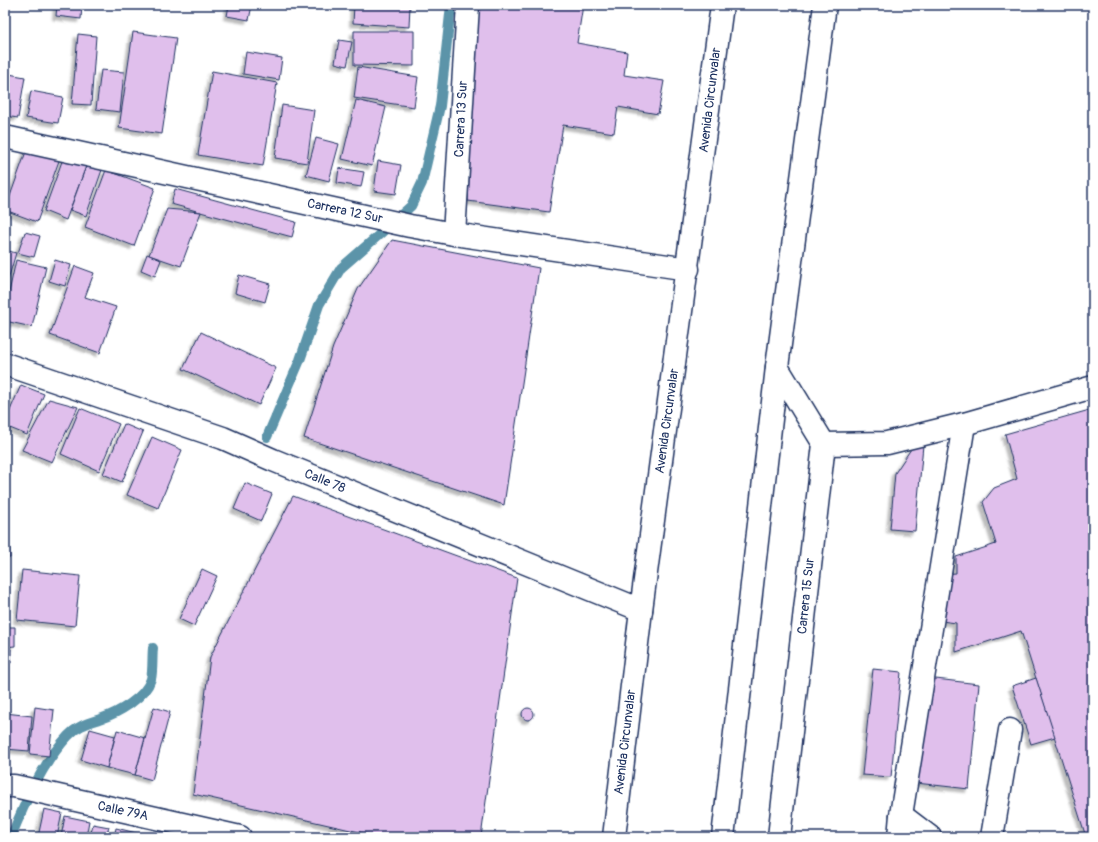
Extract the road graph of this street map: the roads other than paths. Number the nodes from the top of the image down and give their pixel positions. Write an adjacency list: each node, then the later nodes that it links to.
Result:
1 (468, 5): 5 (main road, Carrera 13 Sur)
2 (722, 5): 6 (main road, Avenida Circunvalar)
3 (825, 5): 8 (main road)
4 (5, 137): 5 (main road, Carrera 12 Sur)
5 (454, 234): 6 (main road, Carrera 12 Sur)
6 (688, 269): 12 (main road, Avenida Circunvalar)
7 (5, 364): 12 (main road, Calle 78)
8 (777, 367): 11 (main road); 18 (main road)
9 (1093, 387): 10 (main road)
10 (964, 424): 11 (main road); 15 (main road)
11 (824, 444): 19 (main road, Carrera 15 Sur)
12 (641, 610): 17 (main road, Avenida Circunvalar)
13 (1010, 730): 22 (main road)
14 (10, 786): 16 (main road, Calle 79A)
15 (901, 815): 20 (main road); 21 (main road)
16 (240, 837)
17 (614, 837)
18 (723, 837)
19 (779, 837)
20 (899, 837)
21 (930, 837)
22 (992, 837)

